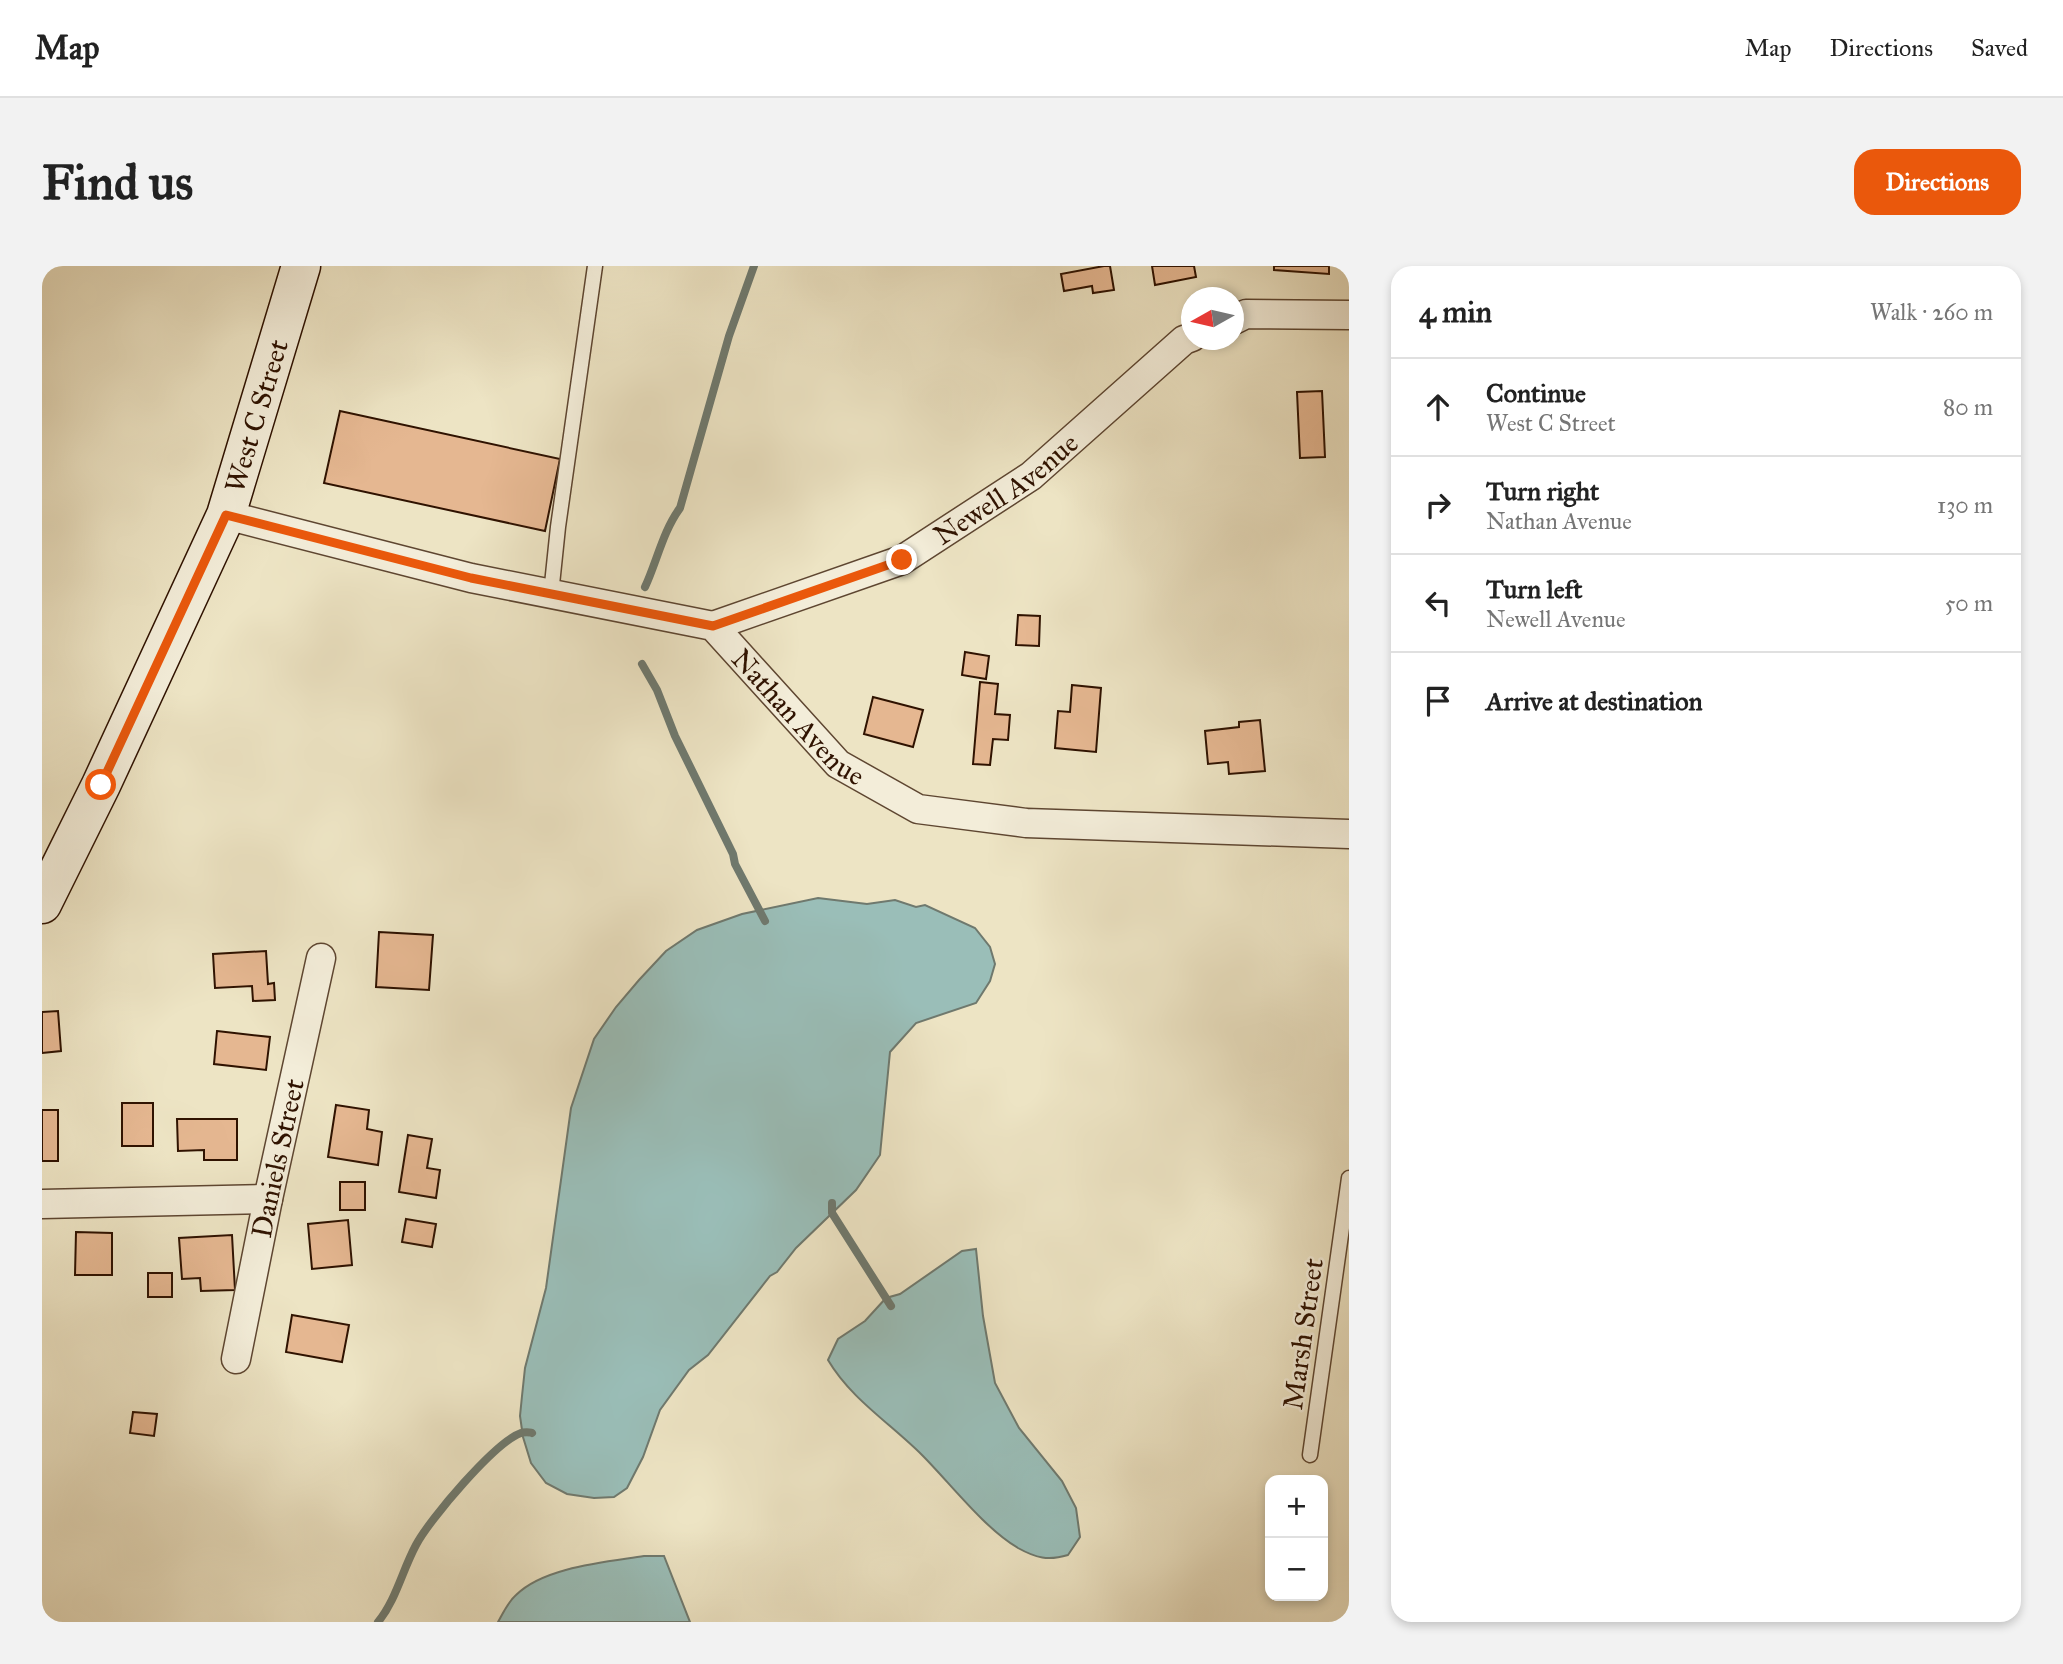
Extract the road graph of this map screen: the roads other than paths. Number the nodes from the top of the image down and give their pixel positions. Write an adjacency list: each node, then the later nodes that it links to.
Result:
1 (301, 266): 6 (main road, West C Street)
2 (594, 266): 7 (lane)
3 (1244, 315): 4 (street)
4 (1349, 315)
5 (1181, 344): 8 (street, Newell Avenue)
6 (226, 515): 7 (street, Nathan Avenue); 10 (main road, West C Street)
7 (551, 594): 8 (street, Nathan Avenue)
8 (713, 626): 9 (street, Nathan Avenue)
9 (1349, 834)
10 (42, 904)
11 (321, 958): 13 (street, Daniels Street)
12 (1349, 1178): 16 (lane, Marsh Street)
13 (268, 1199): 14 (street); 15 (street, Daniels Street)
14 (42, 1204)
15 (236, 1359)
16 (1310, 1455)

